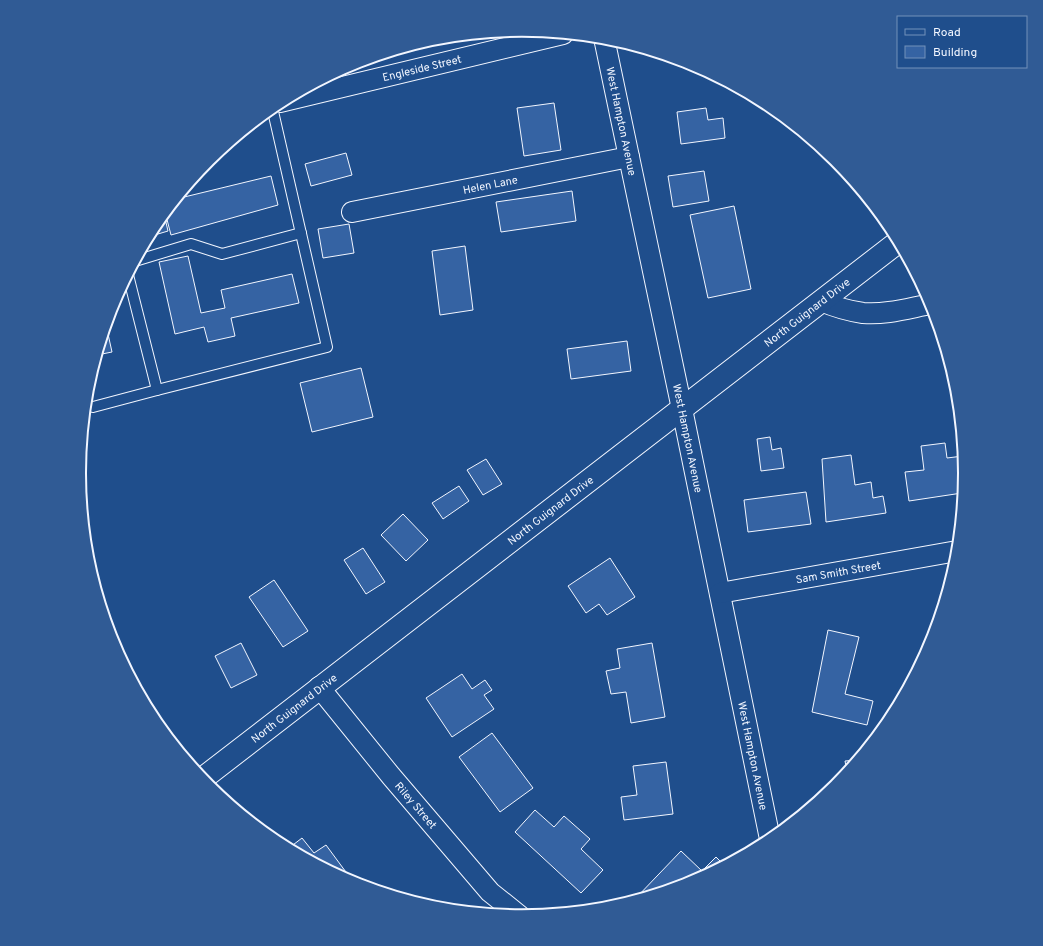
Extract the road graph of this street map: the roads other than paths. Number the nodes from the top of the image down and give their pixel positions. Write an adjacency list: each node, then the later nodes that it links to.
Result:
1 (547, 38): 3 (street, Engleside Street)
2 (606, 45): 5 (street, West Hampton Avenue)
3 (301, 97)
4 (274, 114): 7 (lane)
5 (629, 157): 6 (street, Helen Lane); 15 (street, West Hampton Avenue)
6 (352, 212)
7 (301, 233): 9 (lane); 13 (lane)
8 (893, 246): 11 (highway, North Guignard Drive)
9 (141, 260)
10 (130, 281): 13 (lane)
11 (822, 301): 12 (street); 15 (highway, North Guignard Drive)
12 (924, 305)
13 (157, 390): 14 (lane)
14 (93, 407)
15 (682, 409): 17 (street, West Hampton Avenue); 18 (highway, North Guignard Drive)
16 (950, 552): 17 (street, Sam Smith Street)
17 (720, 593): 20 (street, West Hampton Avenue)
18 (319, 687): 19 (highway, North Guignard Drive); 21 (street, Riley Street)
19 (207, 774)
20 (769, 833)
21 (511, 909)

